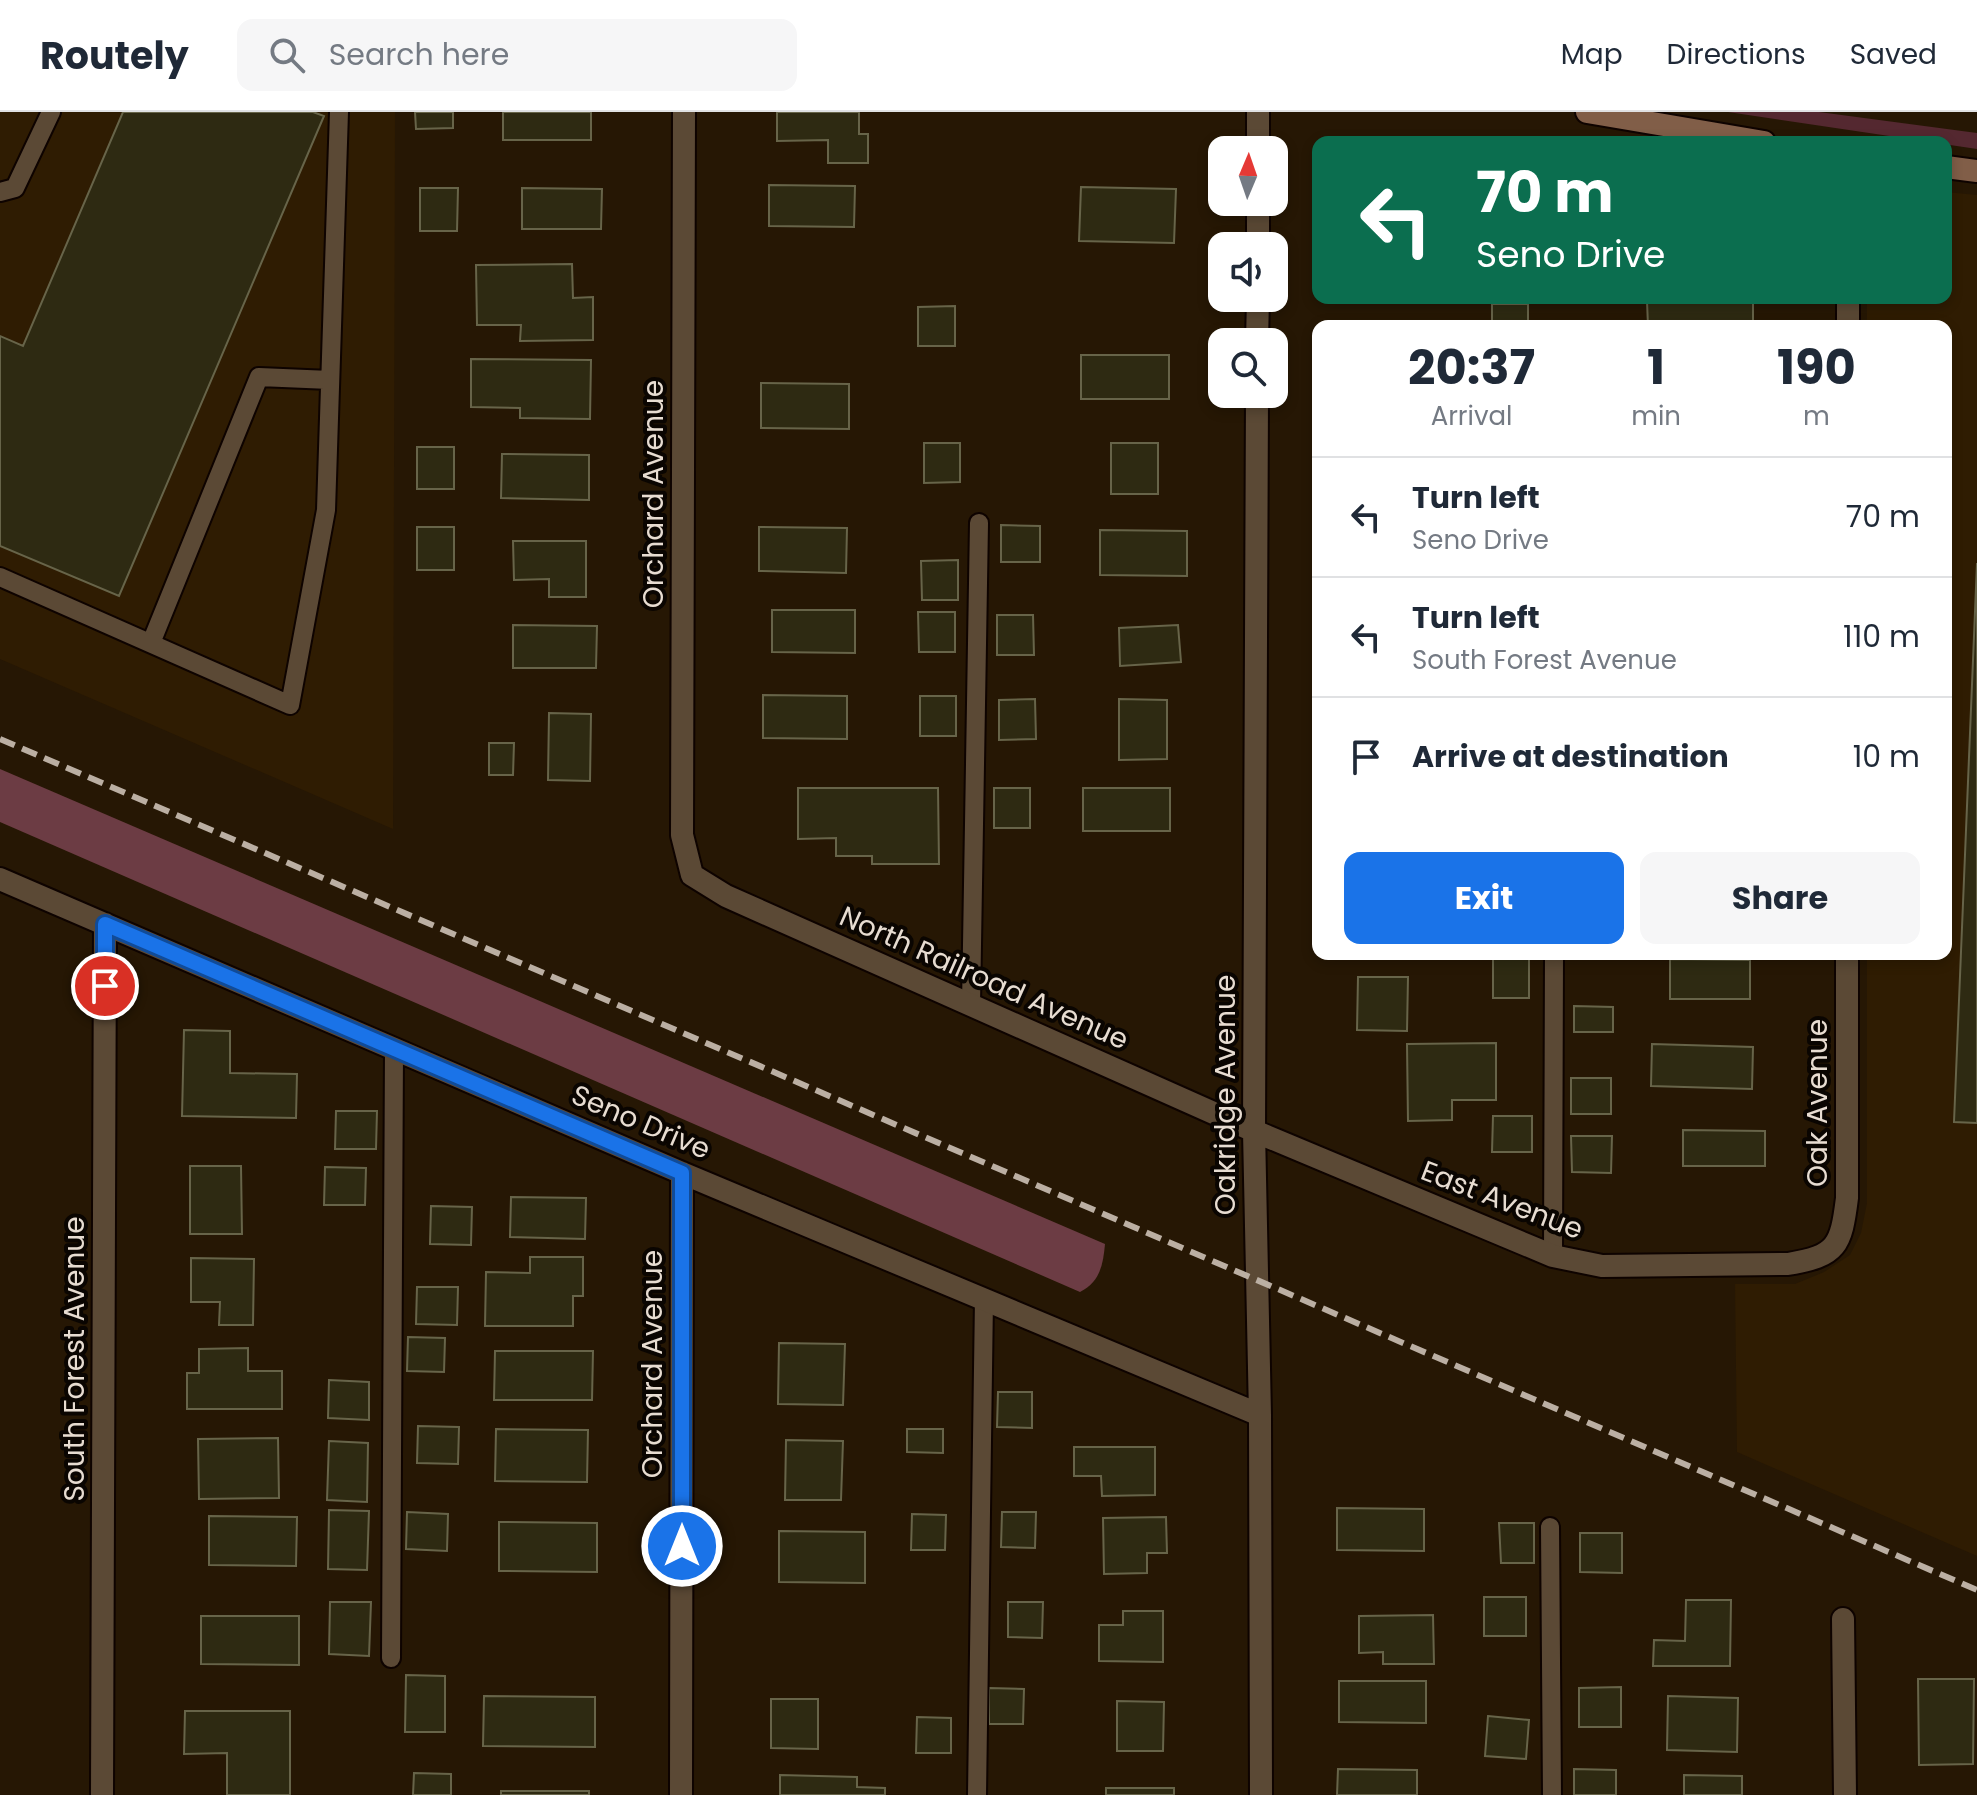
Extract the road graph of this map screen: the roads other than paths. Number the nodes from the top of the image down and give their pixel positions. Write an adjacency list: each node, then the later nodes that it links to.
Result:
1 (51, 112): 10 (lane)
2 (339, 112): 11 (lane)
3 (684, 112): 16 (street, Orchard Avenue)
4 (1258, 112): 6 (street)
5 (1587, 112): 7 (main road)
6 (1258, 136)
7 (1729, 136)
8 (1952, 168): 9 (main road)
9 (1977, 171)
10 (0, 192)
11 (330, 380): 15 (lane); 15 (lane)
12 (1257, 408): 23 (street, Oakridge Avenue)
13 (979, 523): 21 (lane)
14 (0, 577): 15 (lane)
15 (151, 643)
16 (692, 875): 21 (street, North Railroad Avenue)
17 (0, 879): 18 (street, Seno Drive)
18 (105, 924): 22 (street, Seno Drive); 32 (street, South Forest Avenue)
19 (1554, 960): 26 (lane)
20 (1847, 960): 25 (street, Oak Avenue)
21 (971, 1005): 23 (street, North Railroad Avenue)
22 (394, 1049): 24 (street, Seno Drive); 31 (lane)
23 (1254, 1131): 26 (street, East Avenue); 28 (street, Oakridge Avenue)
24 (682, 1173): 27 (street, Seno Drive); 33 (street, Orchard Avenue)
25 (1834, 1249): 26 (street, East Avenue)
26 (1553, 1256)
27 (984, 1299): 28 (street, Seno Drive); 34 (lane)
28 (1260, 1415): 35 (street, Oakridge Avenue)
29 (1550, 1527): 36 (lane)
30 (1843, 1619): 37 (street)
31 (391, 1658)
32 (102, 1795)
33 (681, 1795)
34 (977, 1795)
35 (1261, 1795)
36 (1552, 1795)
37 (1845, 1795)

